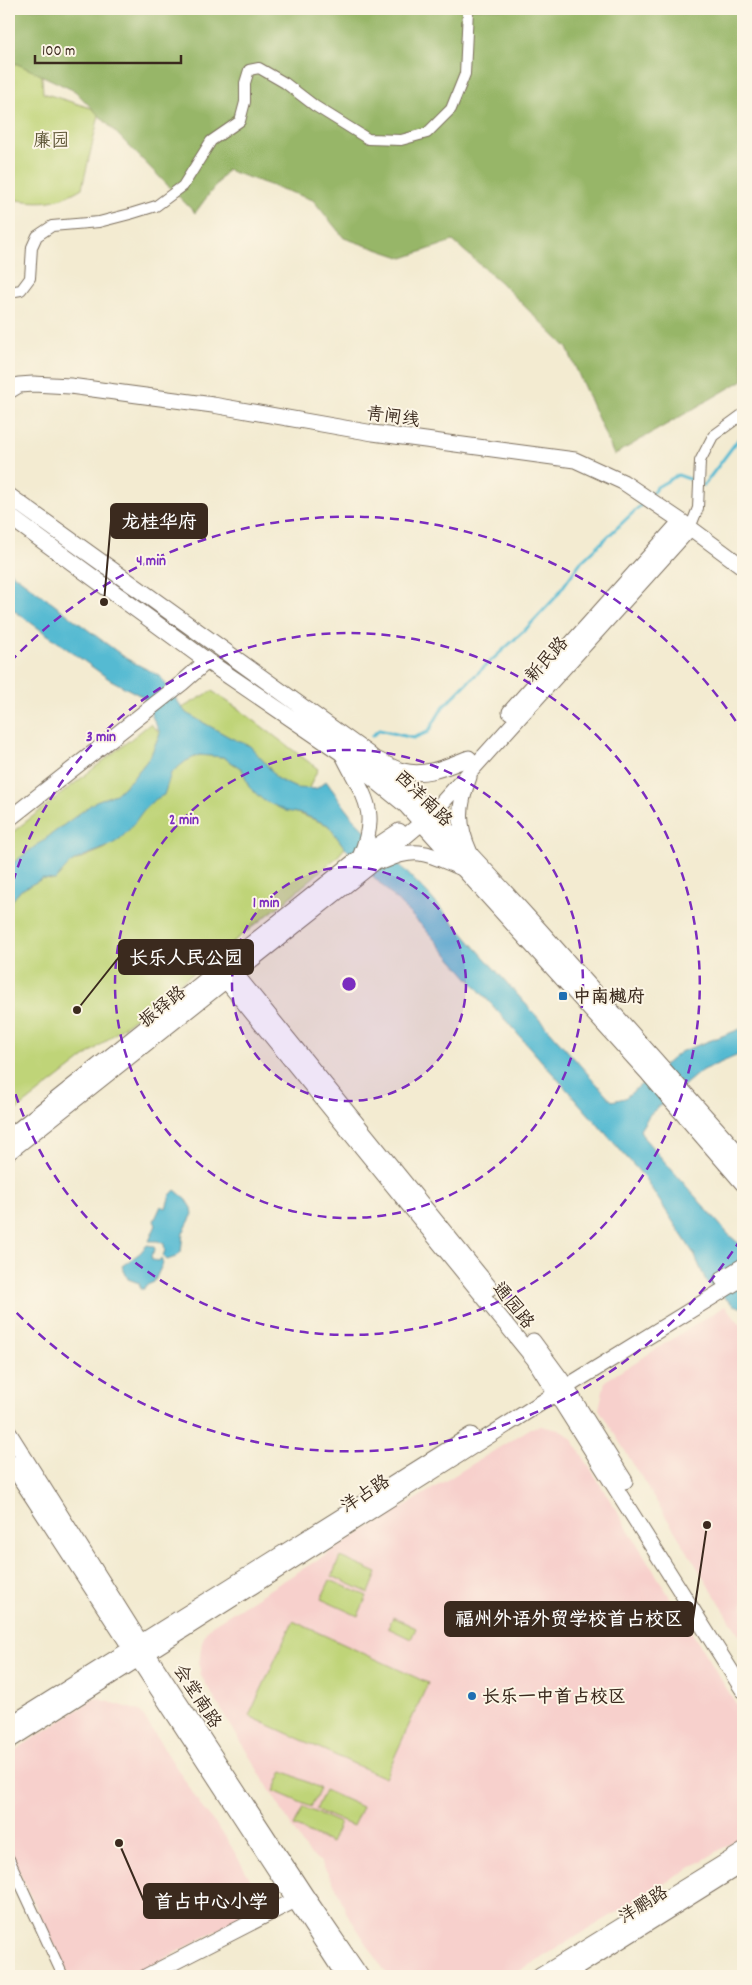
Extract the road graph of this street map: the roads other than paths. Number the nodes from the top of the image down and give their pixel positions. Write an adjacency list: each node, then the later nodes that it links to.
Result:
1 (468, 9): 2 (street)
2 (9, 292)
3 (9, 391): 7 (main road, 青闸线)
4 (743, 414): 7 (street)
5 (9, 496): 11 (main road, 西洋南路)
6 (9, 516): 9 (main road, 西洋南路)
7 (685, 524): 8 (main road, 青闸线); 12 (main road, 新民路)
8 (743, 567)
9 (208, 660): 10 (main road, 西洋南路); 14 (main road)
10 (342, 753): 13 (main road, 西洋南路); 15 (main road)
11 (368, 754): 12 (main road); 13 (main road, 西洋南路)
12 (470, 764): 13 (main road, 新民路); 16 (main road)
13 (423, 815): 15 (main road, 振铎路); 16 (main road, 西洋南路)
14 (9, 819)
15 (364, 862): 16 (main road); 17 (main road, 振铎路)
16 (468, 863): 18 (main road, 西洋南路)
17 (226, 972): 19 (main road, 振铎路); 20 (main road, 振铎路); 26 (main road, 通园路)
18 (676, 1094): 21 (main road, 西洋南路); 22 (main road, 西洋南路)
19 (9, 1137)
20 (9, 1152)
21 (743, 1158)
22 (743, 1183)
23 (743, 1266): 25 (main road, 洋占路)
24 (743, 1278): 25 (main road, 洋占路)
25 (708, 1293): 26 (main road, 洋占路)
26 (559, 1386): 30 (main road, 洋占路); 31 (main road, 通园路); 32 (main road, 通园路)
27 (9, 1433): 28 (main road, 会堂南路)
28 (28, 1463): 29 (street); 30 (main road, 会堂南路)
29 (11, 1469): 30 (main road, 会堂南路)
30 (139, 1651): 33 (main road, 洋占路); 34 (main road, 洋占路); 38 (main road, 会堂南路)
31 (743, 1671)
32 (743, 1690)
33 (9, 1725)
34 (9, 1741)
35 (743, 1851): 43 (main road)
36 (9, 1859): 39 (street)
37 (743, 1864): 44 (main road, 洋鹏路)
38 (300, 1897): 40 (main road); 41 (main road, 会堂南路); 42 (main road, 会堂南路)
39 (62, 1976)
40 (147, 1976)
41 (344, 1976)
42 (361, 1976)
43 (540, 1976)
44 (564, 1976)

